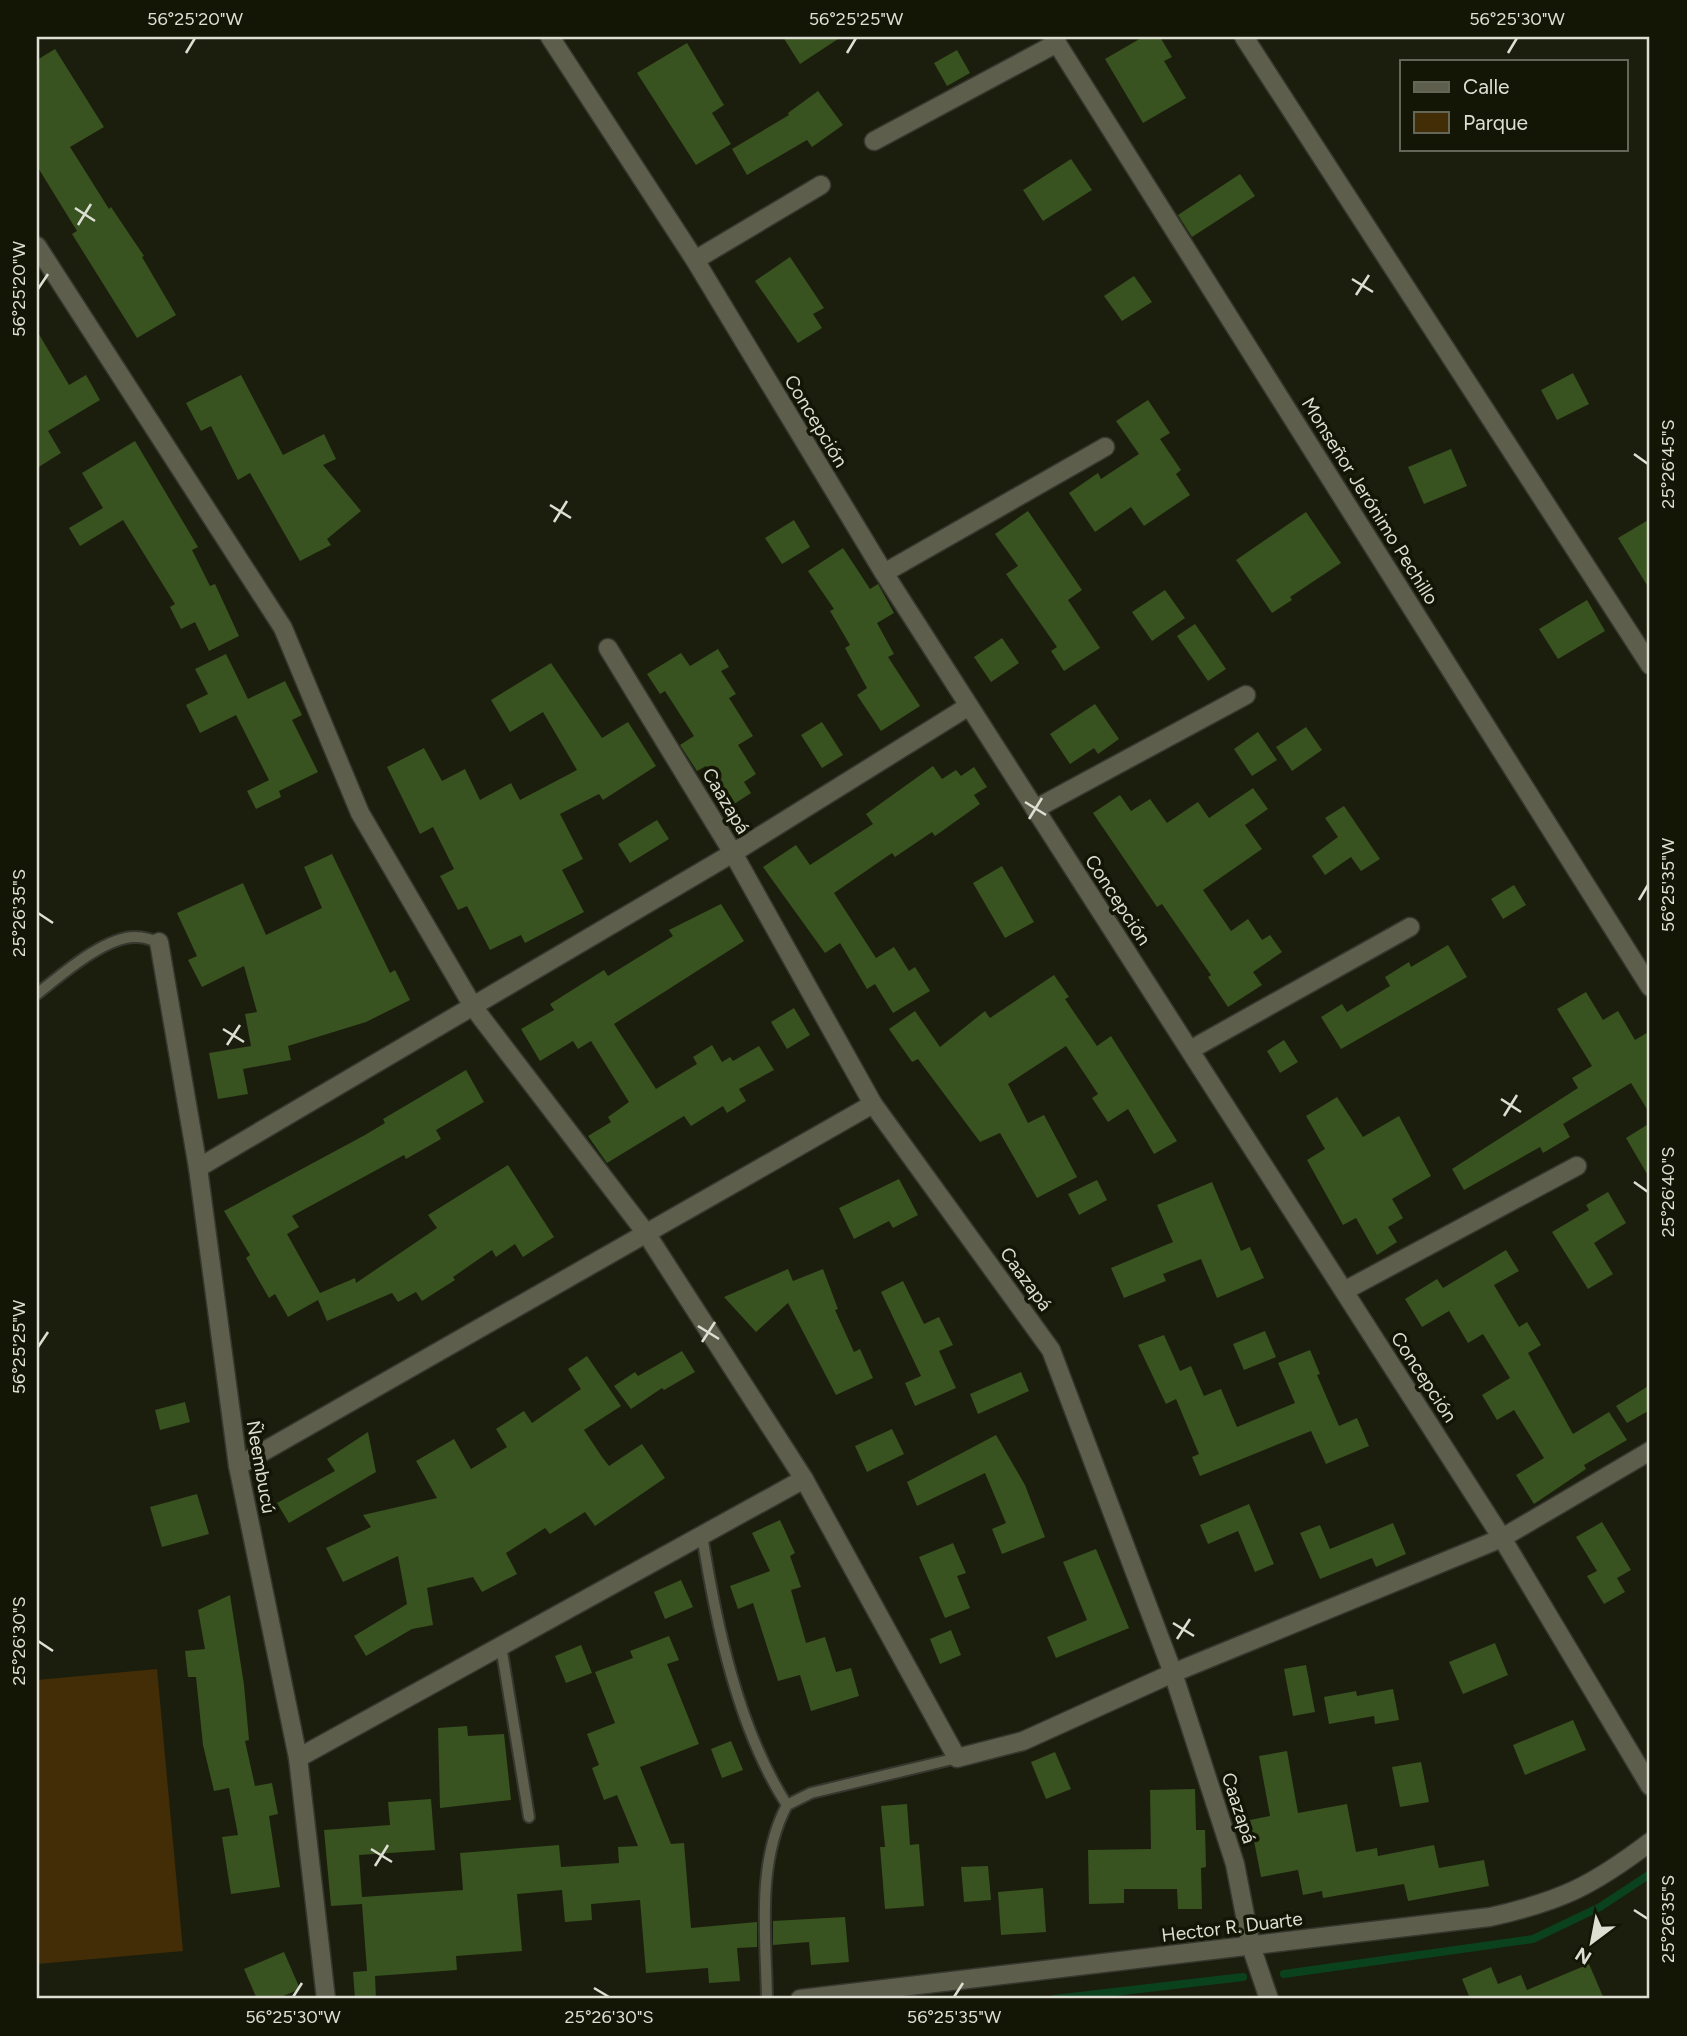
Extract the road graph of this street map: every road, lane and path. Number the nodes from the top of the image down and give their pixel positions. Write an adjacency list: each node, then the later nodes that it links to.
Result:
1 (550, 37): 7 (street, Concepción)
2 (1244, 37): 11 (street)
3 (1055, 40): 4 (street); 18 (street, Monseñor Jerónimo Pechillo)
4 (874, 141)
5 (821, 186): 7 (street)
6 (37, 246): 20 (street)
7 (695, 260): 9 (street, Concepción)
8 (1105, 447): 9 (street)
9 (884, 573): 13 (street, Concepción)
10 (608, 648): 15 (street, Caazapá)
11 (1650, 665)
12 (1246, 695): 14 (street)
13 (969, 706): 14 (street, Concepción); 15 (street)
14 (1035, 809): 21 (street, Concepción)
15 (733, 853): 20 (street); 22 (street, Caazapá)
16 (1410, 928): 21 (street)
17 (159, 942): 19 (lane); 24 (street, Ñeembucú)
18 (1650, 987)
19 (37, 994)
20 (474, 1008): 24 (street); 25 (street)
21 (1190, 1050): 26 (street, Concepción)
22 (873, 1104): 25 (street); 33 (street, Caazapá)
23 (1577, 1166): 26 (street)
24 (198, 1168): 28 (street, Ñeembucú)
25 (646, 1233): 28 (street); 29 (street)
26 (1344, 1291): 31 (street, Concepción)
27 (1650, 1451): 31 (street)
28 (238, 1466): 34 (street, Ñeembucú)
29 (804, 1479): 30 (street); 35 (street)
30 (702, 1535): 32 (street); 37 (lane)
31 (1502, 1538): 33 (street); 36 (street, Concepción)
32 (501, 1646): 34 (street); 38 (lane)
33 (1173, 1673): 35 (street); 40 (street, Caazapá)
34 (298, 1758): 41 (street, Ñeembucú)
35 (957, 1758): 37 (lane)
36 (1650, 1786)
37 (787, 1805): 42 (lane)
38 (529, 1817)
39 (1650, 1842): 40 (street, Hector R. Duarte)
40 (1251, 1946): 43 (street, Hector R. Duarte); 44 (street, Caazapá)
41 (326, 1999)
42 (768, 1999)
43 (800, 1999)
44 (1269, 1999)

